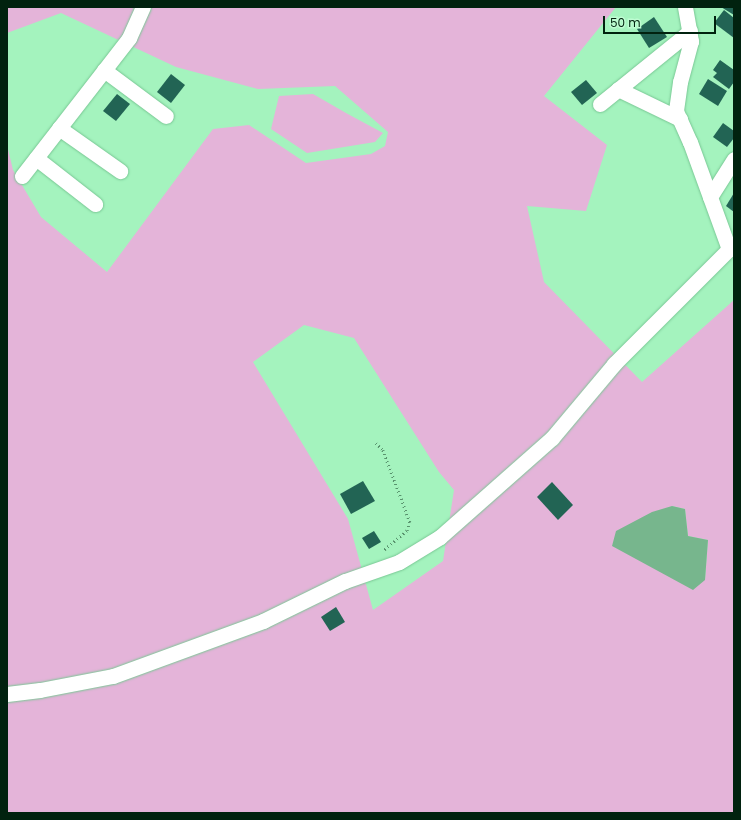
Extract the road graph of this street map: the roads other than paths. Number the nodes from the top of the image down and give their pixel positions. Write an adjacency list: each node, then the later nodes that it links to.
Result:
1 (143, 7): 4 (street)
2 (685, 7): 3 (street)
3 (690, 31): 5 (street); 8 (street)
4 (104, 70): 7 (street); 9 (street)
5 (618, 89): 6 (street); 8 (street)
6 (600, 104)
7 (166, 116)
8 (680, 120): 14 (street)
9 (59, 128): 10 (street); 12 (street)
10 (36, 158): 13 (street); 15 (street)
11 (734, 159): 14 (street)
12 (120, 171)
13 (22, 176)
14 (710, 197): 16 (street)
15 (95, 204)
16 (732, 247): 17 (street)
17 (7, 694)

